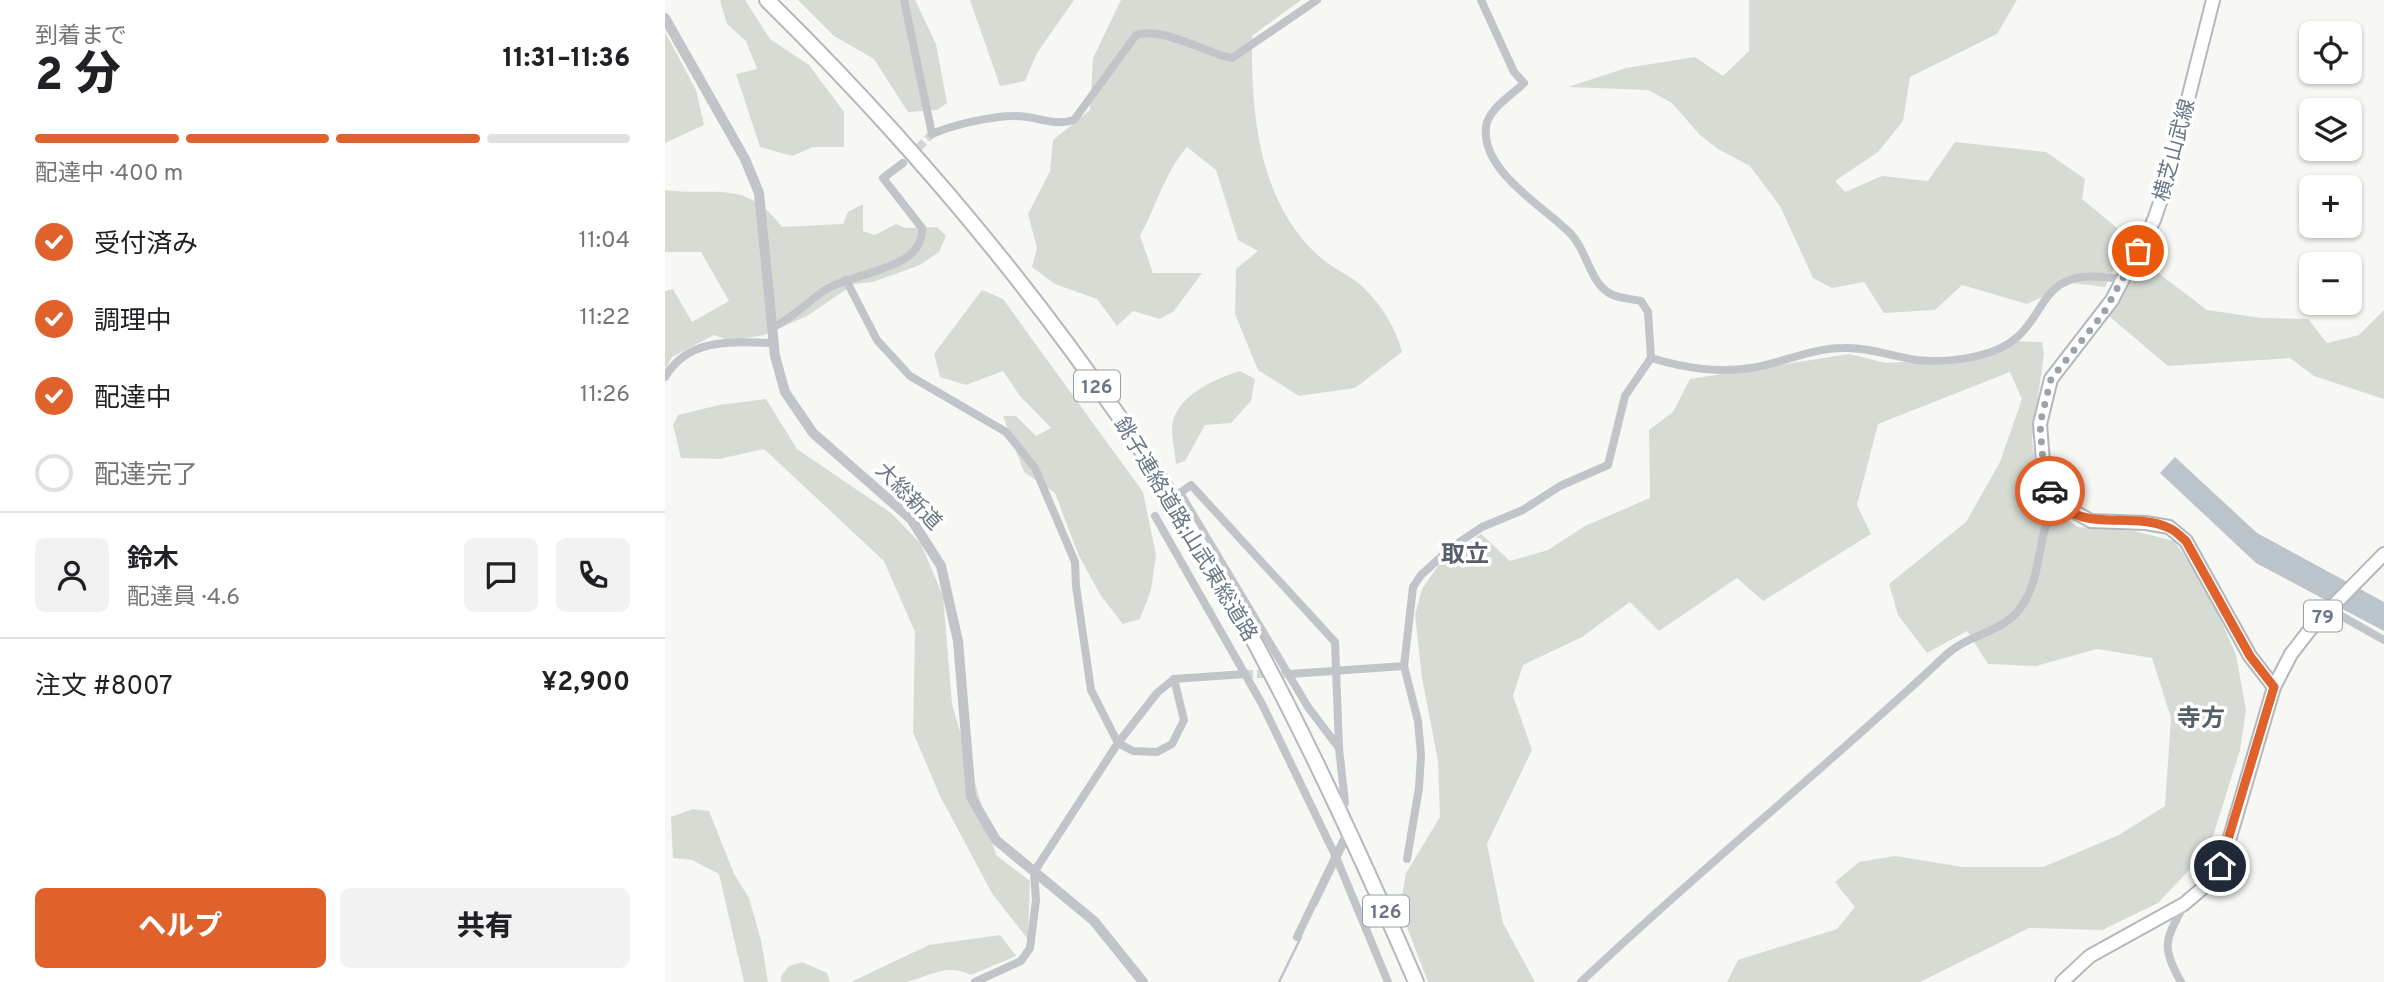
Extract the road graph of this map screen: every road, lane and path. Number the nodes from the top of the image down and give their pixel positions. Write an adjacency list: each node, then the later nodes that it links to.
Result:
1 (767, 0): 28 (highway, 銚子連絡道路;山武東総道路 / 126)
2 (904, 0): 3 (street)
3 (1317, 0)
4 (1481, 0): 12 (street)
5 (2213, 0): 8 (main road, 横芝山武線)
6 (665, 18): 10 (street, 大総新道)
7 (903, 163): 9 (street)
8 (2123, 280): 12 (street); 14 (main road, 横芝山武線)
9 (846, 281): 10 (street); 25 (street)
10 (772, 328): 11 (street, 大総新道)
11 (774, 343): 13 (street); 31 (street, 大総新道)
12 (1651, 358): 19 (street)
13 (665, 377)
14 (2057, 502): 24 (main road); 38 (street)
15 (1155, 516): 21 (street)
16 (2384, 554): 17 (main road, 79)
17 (2329, 609): 18 (street); 24 (main road, 79)
18 (2384, 639)
19 (1404, 666): 20 (street); 30 (street)
20 (1338, 671): 22 (street); 22 (street); 26 (street)
21 (1245, 674): 23 (street); 29 (street)
22 (1290, 674): 26 (street)
23 (1174, 679): 25 (street); 25 (street)
24 (2274, 687): 32 (main road, 79)
25 (1118, 743): 31 (street)
26 (1339, 748): 27 (street)
27 (1345, 803)
28 (1349, 836): 29 (street); 37 (highway, 銚子連絡道路;山武東総道路 / 126)
29 (1336, 857): 33 (street); 36 (street)
30 (1407, 859)
31 (1034, 872): 34 (street); 35 (street, 大総新道)
32 (2184, 904): 39 (main road, 79); 40 (street)
33 (1297, 937)
34 (975, 982)
35 (1143, 982)
36 (1388, 982)
37 (1416, 982)
38 (1581, 982)
39 (2062, 982)
40 (2181, 982)

